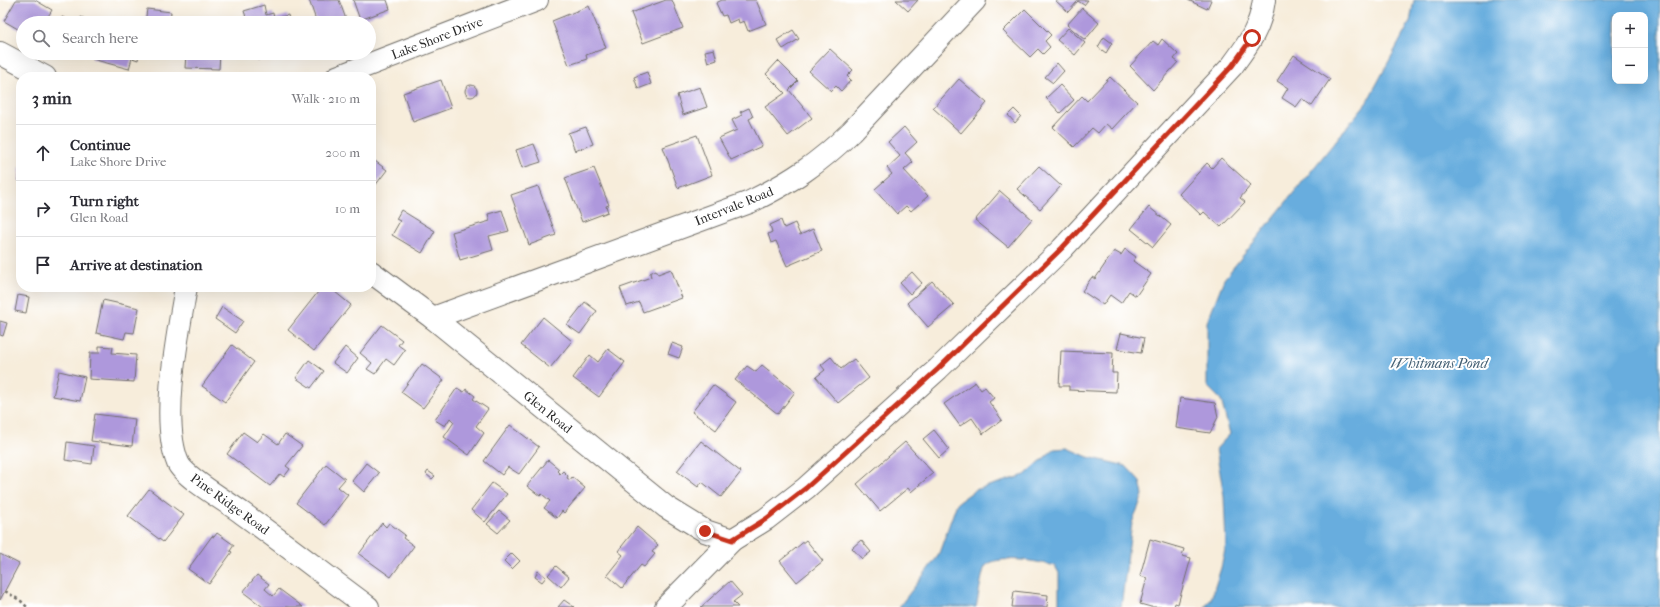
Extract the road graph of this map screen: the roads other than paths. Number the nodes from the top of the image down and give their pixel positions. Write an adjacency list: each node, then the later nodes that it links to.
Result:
1 (537, 0): 6 (street, Lake Shore Drive)
2 (975, 0): 9 (street, Intervale Road)
3 (1264, 0): 10 (street)
4 (0, 53): 5 (street)
5 (36, 72)
6 (350, 72)
7 (376, 276): 9 (street, Glen Road)
8 (185, 292): 11 (street, Pine Ridge Road)
9 (433, 318): 10 (street, Glen Road)
10 (732, 540): 12 (street)
11 (368, 607)
12 (666, 607)

